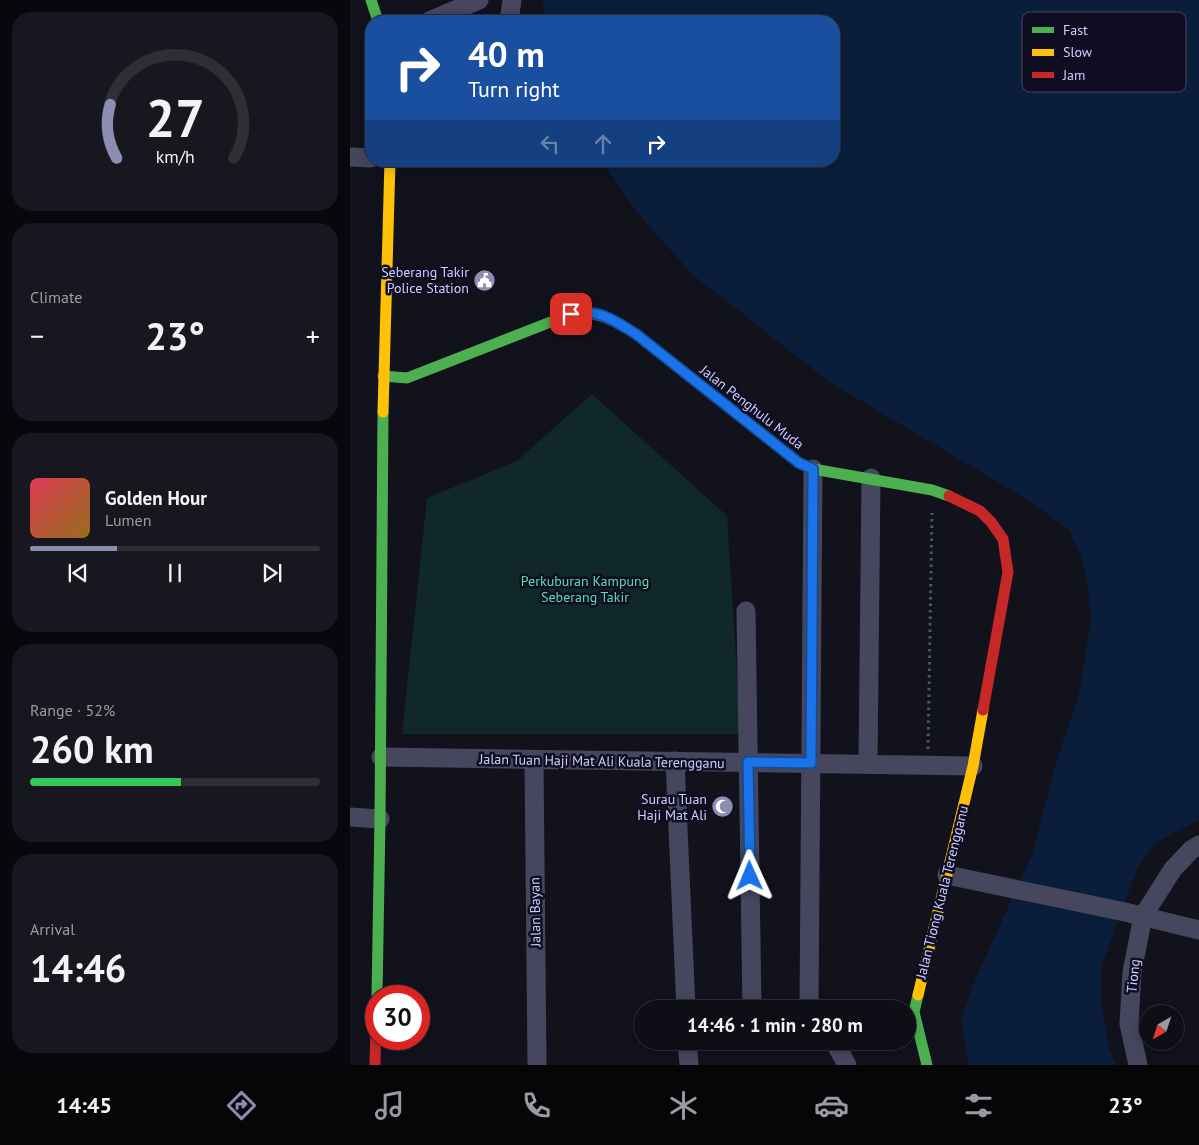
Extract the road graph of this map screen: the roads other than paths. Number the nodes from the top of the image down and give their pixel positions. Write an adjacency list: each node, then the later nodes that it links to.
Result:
1 (371, 0): 4 (street)
2 (479, 0): 5 (street)
3 (512, 0): 6 (street)
4 (376, 15)
5 (443, 15)
6 (510, 15)
7 (350, 157): 8 (street)
8 (365, 158)
9 (390, 167): 10 (street)
10 (383, 376): 11 (street, Jalan Penghulu Muda); 14 (street)
11 (813, 469): 12 (street, Jalan Penghulu Muda); 18 (street)
12 (871, 478): 19 (street); 20 (street, Jalan Penghulu Muda)
13 (746, 611): 17 (street)
14 (381, 757): 15 (street, Jalan Tuan Haji Mat Ali Kuala Terengganu); 22 (street)
15 (534, 760): 16 (street, Jalan Tuan Haji Mat Ali Kuala Terengganu); 37 (street, Jalan Bayan)
16 (675, 761): 17 (street, Jalan Tuan Haji Mat Ali Kuala Terengganu); 28 (street)
17 (748, 762): 18 (street, Jalan Tuan Haji Mat Ali Kuala Terengganu); 29 (street)
18 (811, 763): 19 (street, Jalan Tuan Haji Mat Ali Kuala Terengganu); 30 (street)
19 (868, 764): 20 (street, Jalan Tuan Haji Mat Ali Kuala Terengganu)
20 (973, 766): 24 (street, Jalan Tiong Kuala Terengganu)
21 (350, 817): 22 (street)
22 (380, 819): 27 (street)
23 (1199, 845): 25 (street)
24 (947, 875): 25 (street); 31 (street, Jalan Tiong Kuala Terengganu)
25 (1134, 914): 26 (street); 41 (street, Tiong)
26 (1199, 930)
27 (377, 985)
28 (686, 1000)
29 (752, 1000)
30 (809, 1000)
31 (914, 1000)
32 (916, 1029): 40 (street)
33 (375, 1050): 36 (street)
34 (688, 1050): 38 (street)
35 (839, 1050): 39 (street)
36 (375, 1065)
37 (537, 1065)
38 (689, 1065)
39 (847, 1065)
40 (927, 1065)
41 (1138, 1065)

